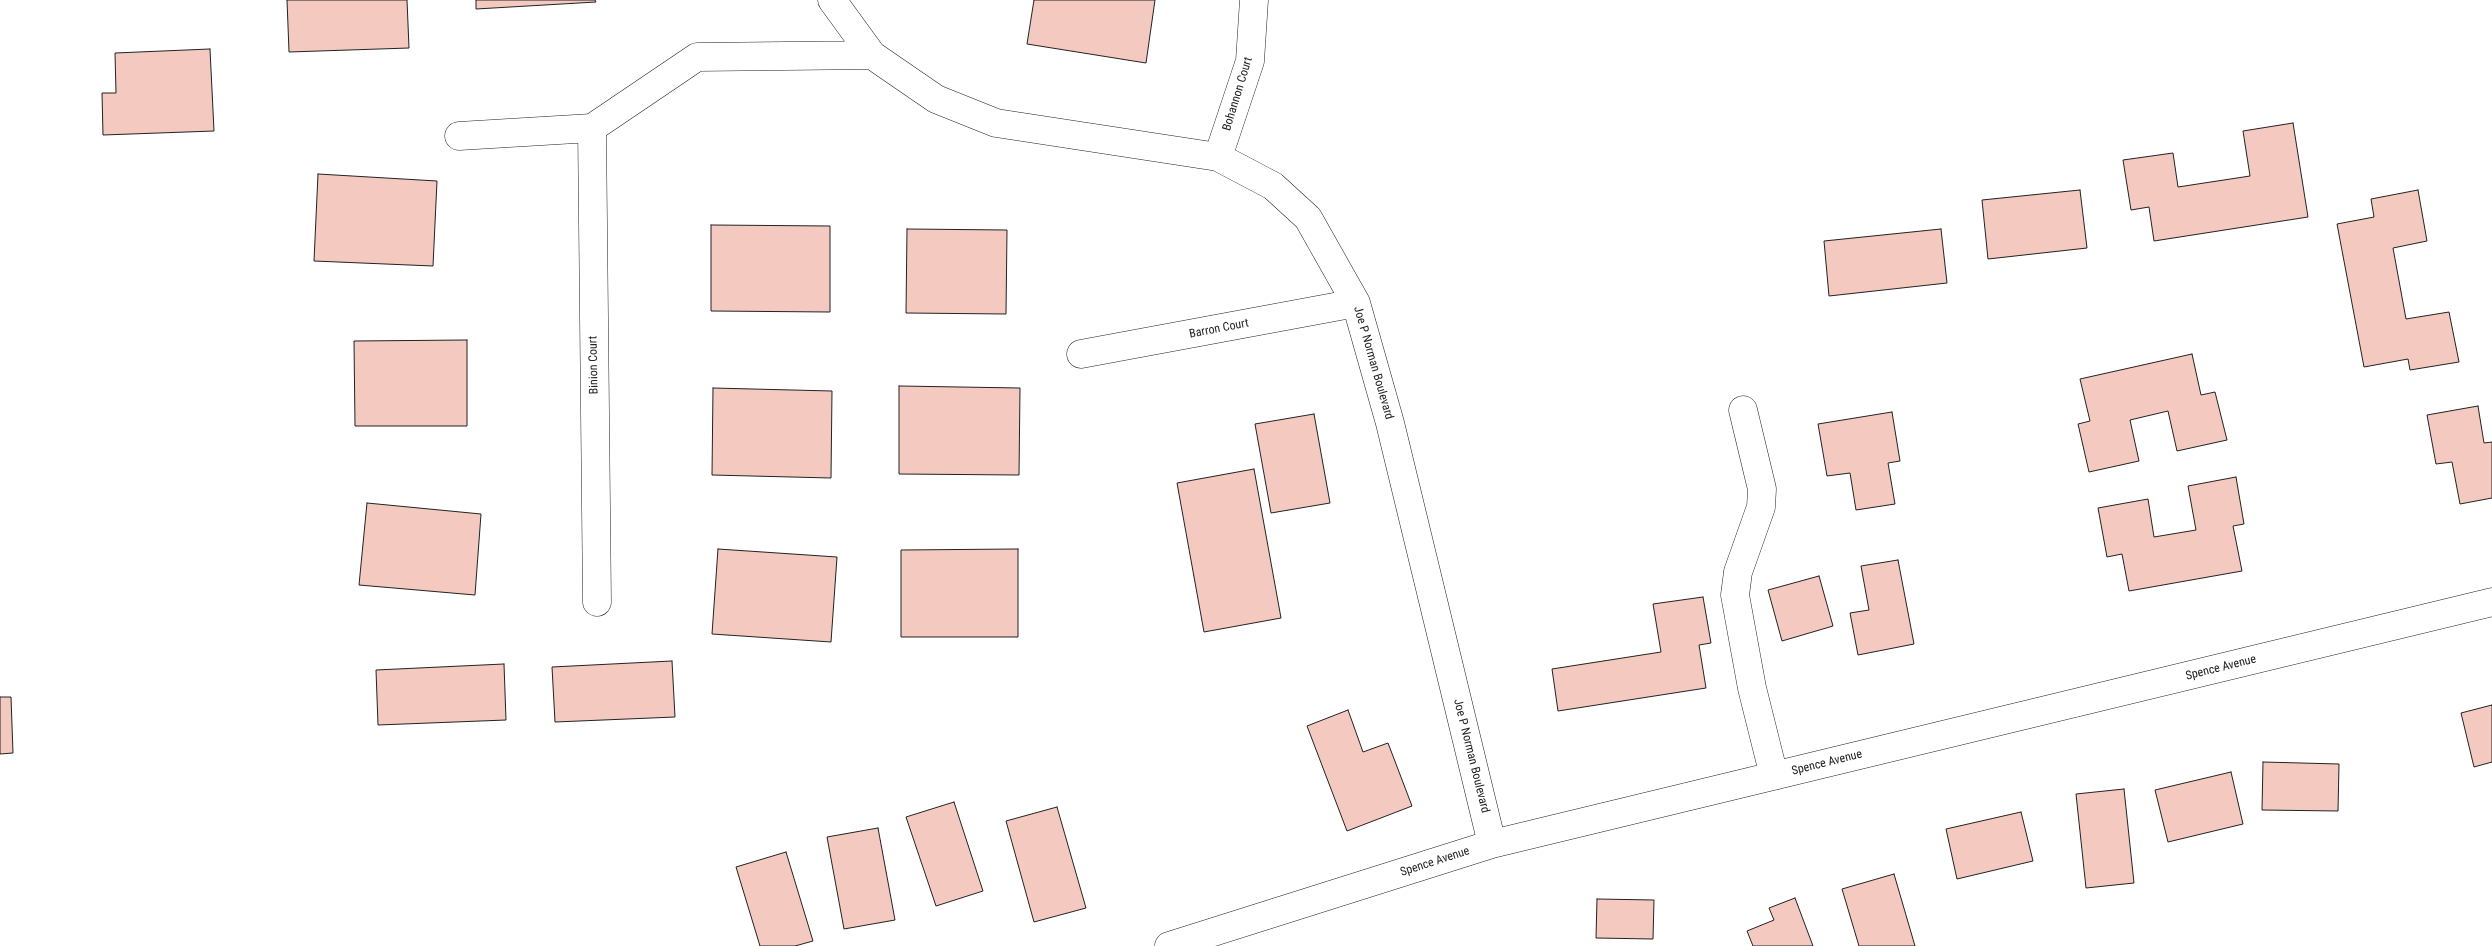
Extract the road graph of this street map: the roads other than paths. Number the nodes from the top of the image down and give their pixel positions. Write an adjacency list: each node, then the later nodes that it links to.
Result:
1 (832, 0): 3 (street, Joe P Norman Boulevard)
2 (1254, 0): 6 (street, Bohannon Court)
3 (872, 55): 4 (street); 6 (street, Joe P Norman Boulevard)
4 (592, 128): 5 (street); 10 (street, Binion Court)
5 (459, 136)
6 (1218, 157): 7 (street, Joe P Norman Boulevard)
7 (1356, 303): 8 (street, Barron Court); 13 (street, Joe P Norman Boulevard)
8 (1081, 354)
9 (1742, 410): 12 (street)
10 (597, 602)
11 (2492, 602): 12 (street, Spence Avenue)
12 (1774, 776): 13 (street, Spence Avenue)
13 (1492, 844): 14 (street, Spence Avenue)
14 (1169, 946)

